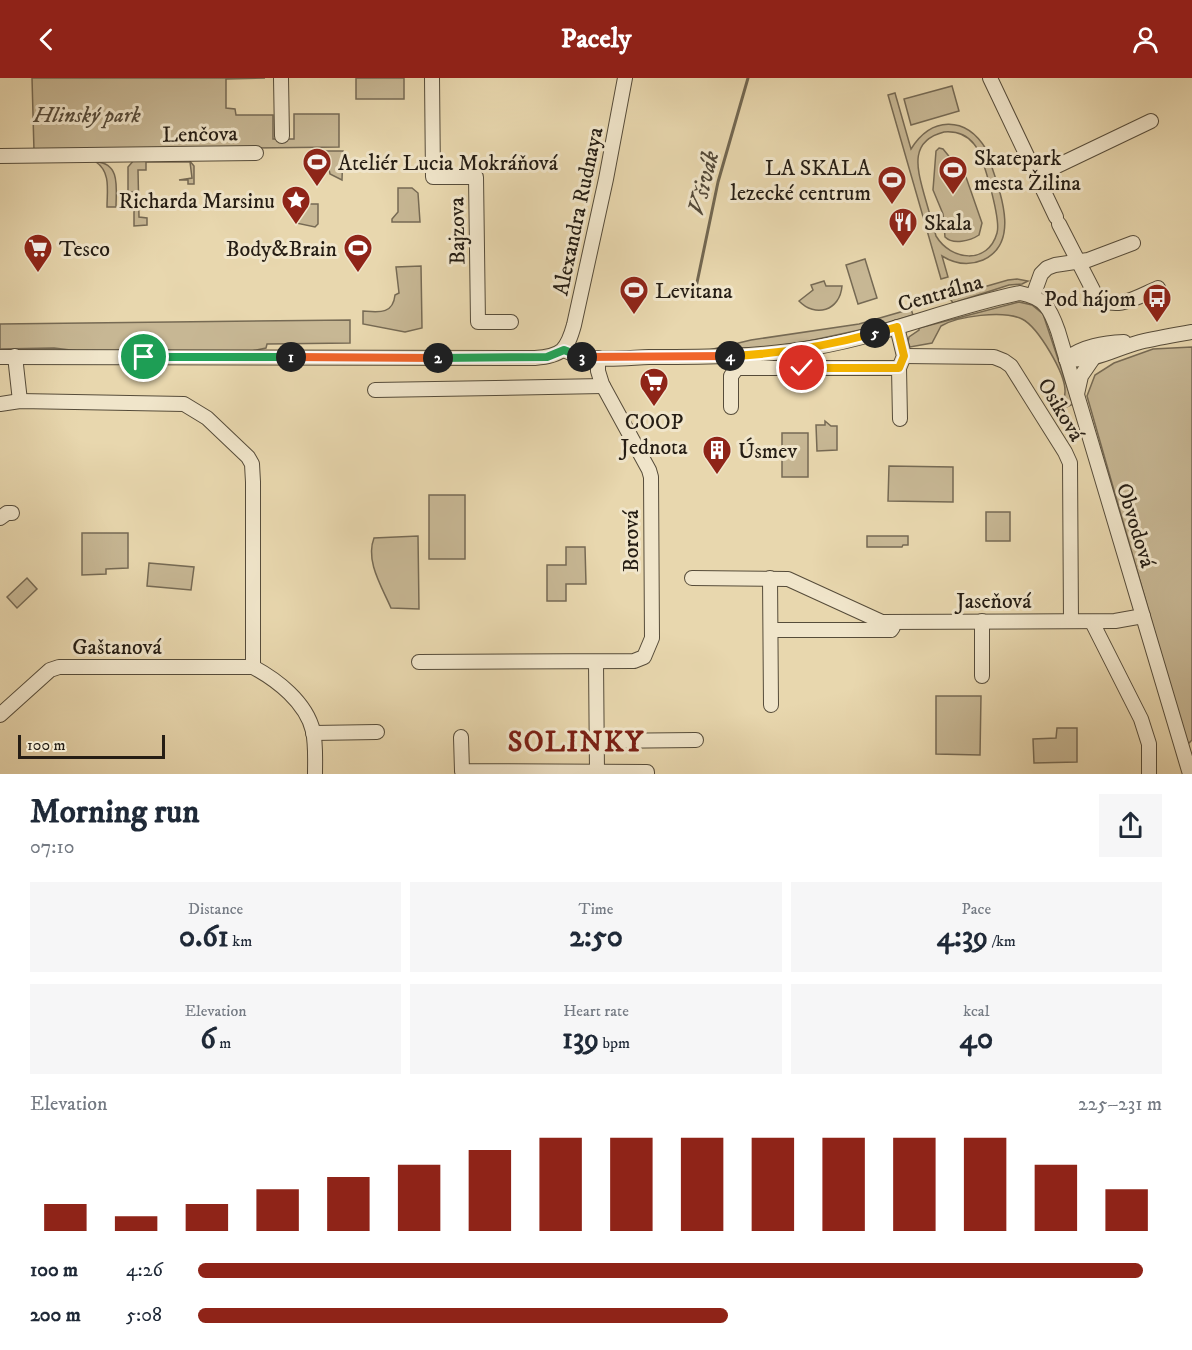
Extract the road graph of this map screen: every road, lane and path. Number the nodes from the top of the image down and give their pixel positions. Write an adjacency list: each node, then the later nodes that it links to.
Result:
1 (281, 78): 6 (street)
2 (432, 78): 14 (street, Bajzova)
3 (625, 78): 18 (street, Alexandra Rudnaya)
4 (990, 78): 9 (street)
5 (1151, 121): 9 (street)
6 (282, 136)
7 (256, 153): 8 (street, Lenčova)
8 (0, 156)
9 (1036, 176): 11 (street)
10 (1134, 243): 11 (street)
11 (1077, 262): 12 (street); 13 (street)
12 (1158, 288)
13 (1033, 296): 15 (street, Centrálna); 16 (street, Obvodová)
14 (511, 322)
15 (897, 327): 22 (street, Centrálna); 25 (street)
16 (1058, 331): 19 (street); 24 (street, Obvodová)
17 (1192, 332): 19 (street)
18 (564, 350): 20 (street); 23 (street, Centrálna)
19 (1093, 352): 24 (street); 28 (street)
20 (15, 356): 21 (street); 29 (street)
21 (0, 357)
22 (620, 357): 23 (street, Centrálna); 26 (street)
23 (598, 358): 26 (street, Borová)
24 (1066, 358): 28 (street, Obvodová)
25 (902, 362): 31 (street, Osiková); 32 (street); 38 (street, Osiková)
26 (603, 385): 27 (street); 41 (street, Borová)
27 (375, 390)
28 (1077, 396): 35 (street, Obvodová)
29 (20, 401): 30 (street); 43 (street)
30 (0, 404)
31 (731, 407)
32 (900, 418)
33 (692, 578): 34 (street, Jaseňová)
34 (770, 578): 36 (street, Jaseňová); 40 (street)
35 (1143, 616): 39 (street, Jaseňová); 56 (street, Obvodová)
36 (897, 621): 37 (street, Jaseňová); 40 (street, Jaseňová)
37 (982, 621): 38 (street, Jaseňová); 44 (street)
38 (1071, 621): 39 (street, Jaseňová)
39 (1092, 622): 55 (street)
40 (771, 630): 45 (street)
41 (596, 662): 42 (street, Borová); 51 (street)
42 (419, 663)
43 (253, 667): 46 (street, Gaštanová); 48 (street)
44 (982, 676)
45 (771, 705)
46 (0, 715)
47 (377, 732): 48 (street)
48 (313, 733): 53 (street)
49 (461, 737): 52 (street)
50 (696, 740): 51 (street)
51 (597, 741): 52 (street)
52 (597, 772): 54 (street)
53 (315, 774)
54 (647, 774)
55 (1149, 774)
56 (1190, 774)

